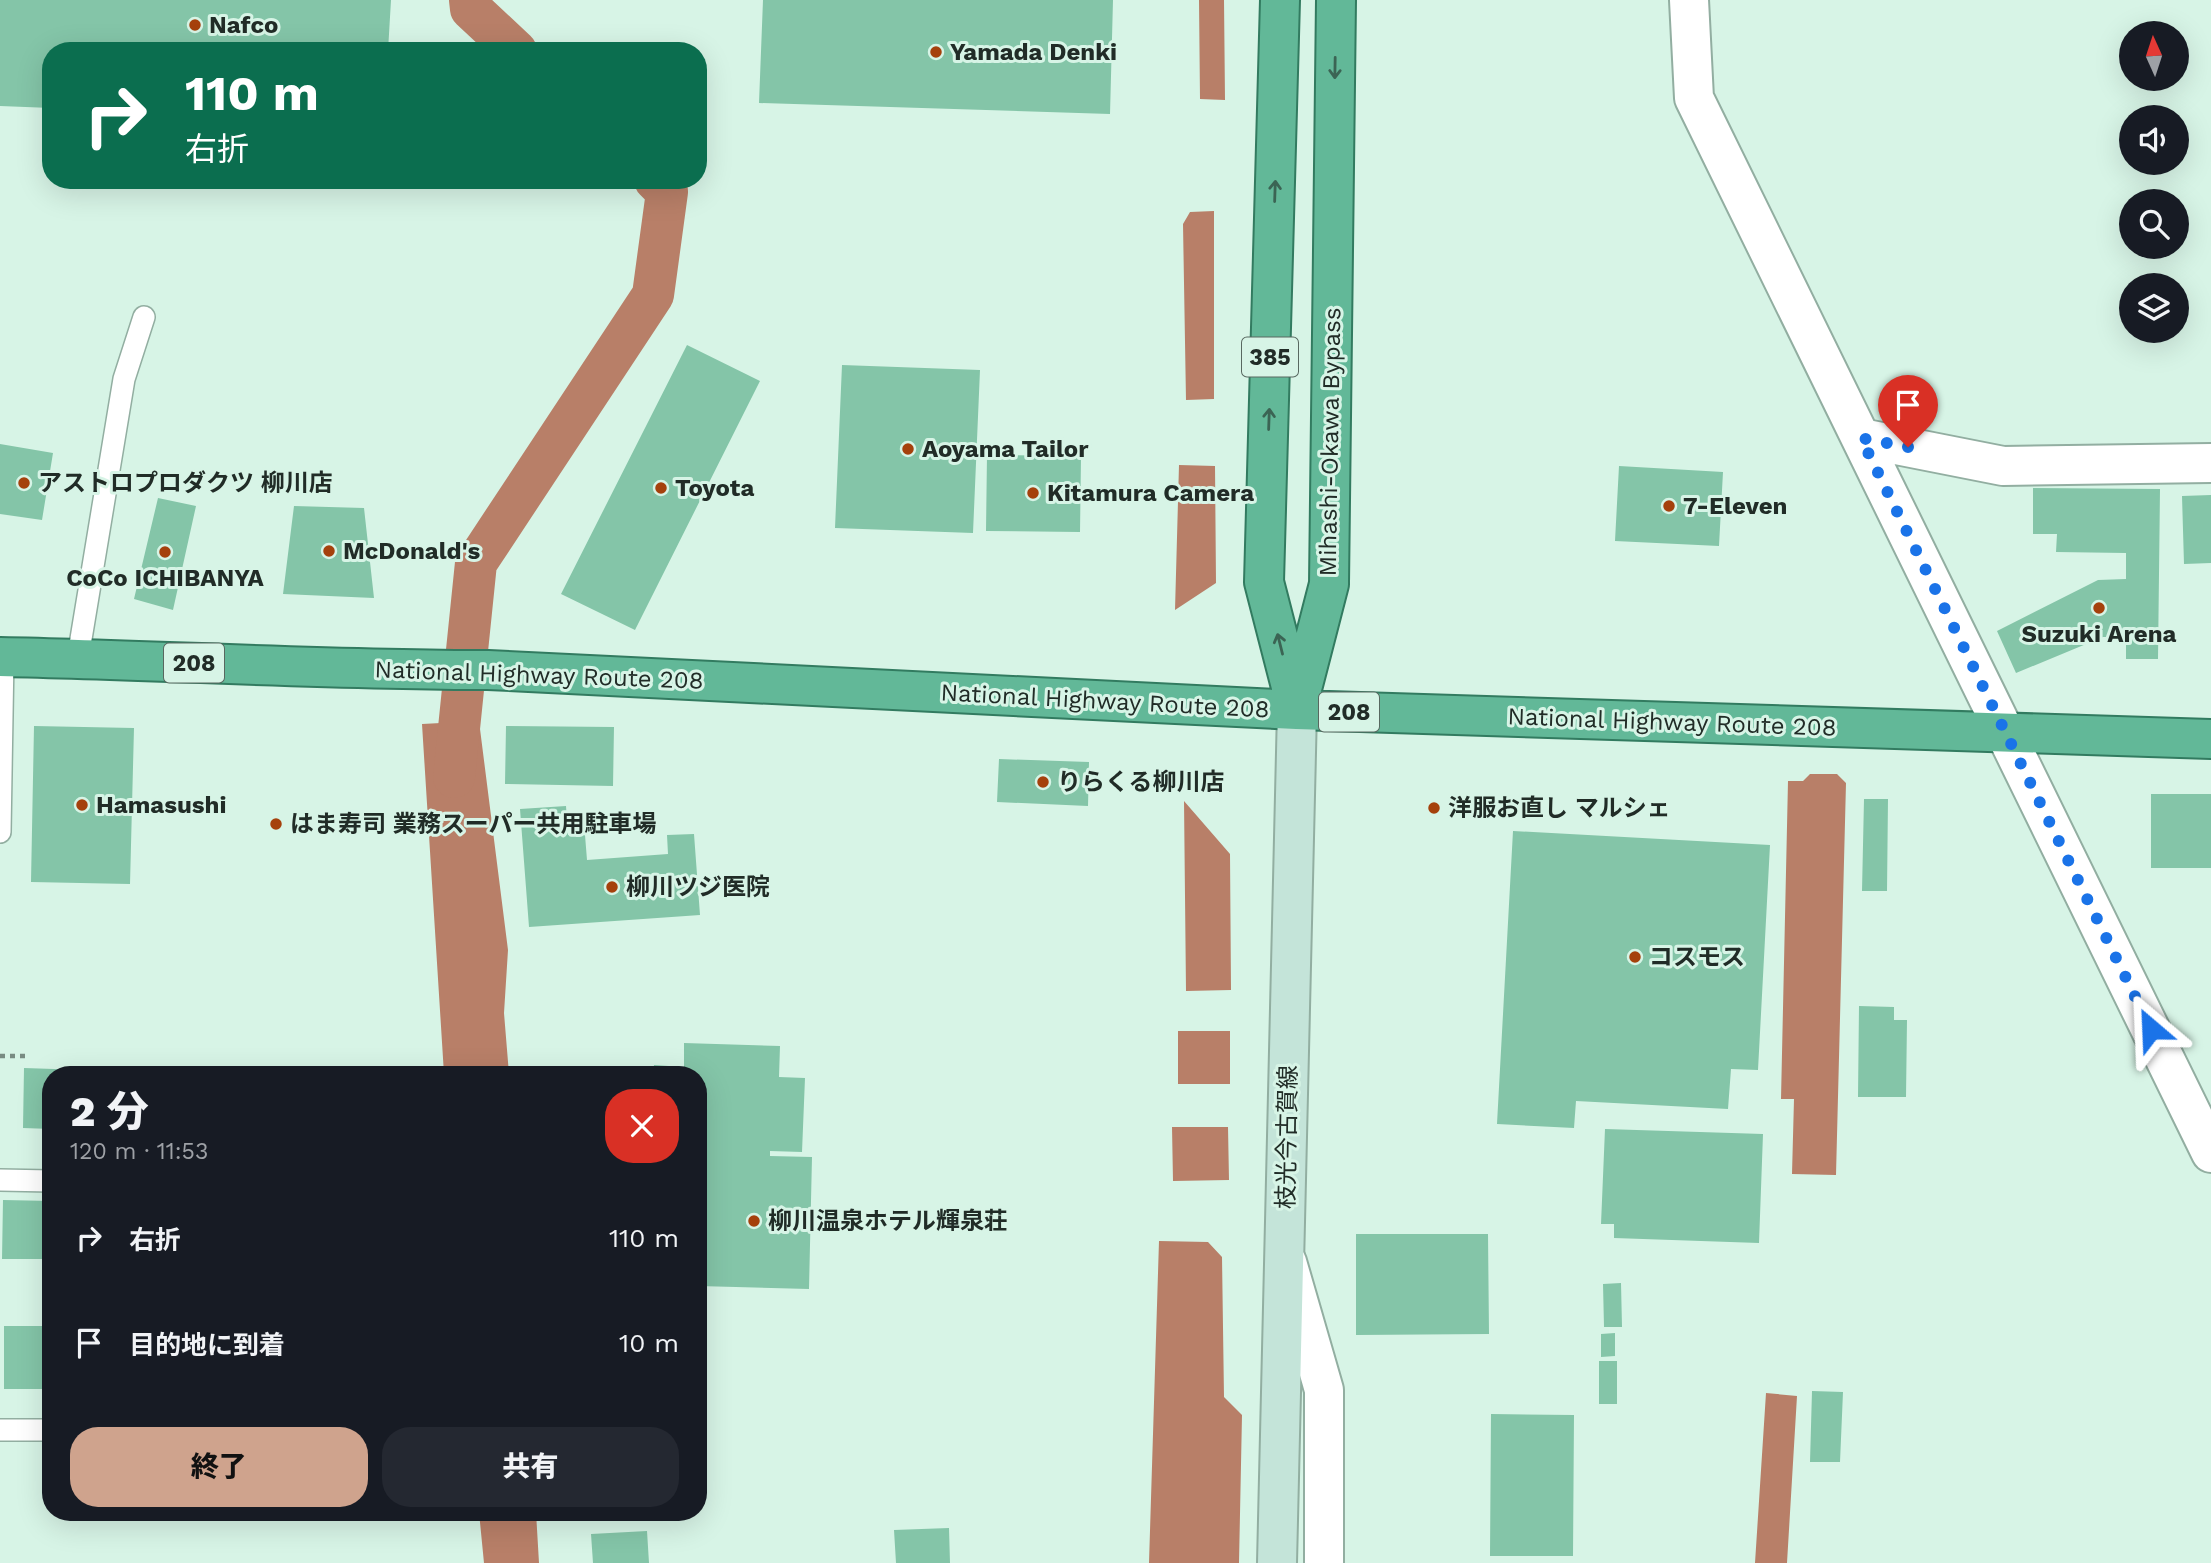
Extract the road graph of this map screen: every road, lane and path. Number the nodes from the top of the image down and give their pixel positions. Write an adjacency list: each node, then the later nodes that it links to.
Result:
1 (1280, 0): 9 (highway, 385, one-way to 1)
2 (1336, 0): 9 (highway, Mihashi-Okawa Bypass / 385, one-way to 9)
3 (1689, 0): 5 (street)
4 (144, 317): 8 (lane)
5 (1861, 438): 6 (street); 10 (street)
6 (2211, 463)
7 (1, 657): 8 (highway, National Highway Route 208 / 208); 12 (lane)
8 (78, 657): 9 (highway, National Highway Route 208 / 208)
9 (1297, 710): 10 (highway, National Highway Route 208 / 208); 18 (main road, 枝光今古賀線)
10 (2006, 731): 11 (highway, National Highway Route 208 / 208); 15 (street)
11 (2211, 738)
12 (0, 832)
13 (0, 1056): 14 (path)
14 (28, 1056)
15 (2211, 1153)
16 (0, 1180): 17 (lane)
17 (42, 1181)
18 (1285, 1253): 21 (main road, 枝光今古賀線); 22 (street)
19 (0, 1430): 20 (lane)
20 (42, 1430)
21 (1277, 1563)
22 (1324, 1563)

